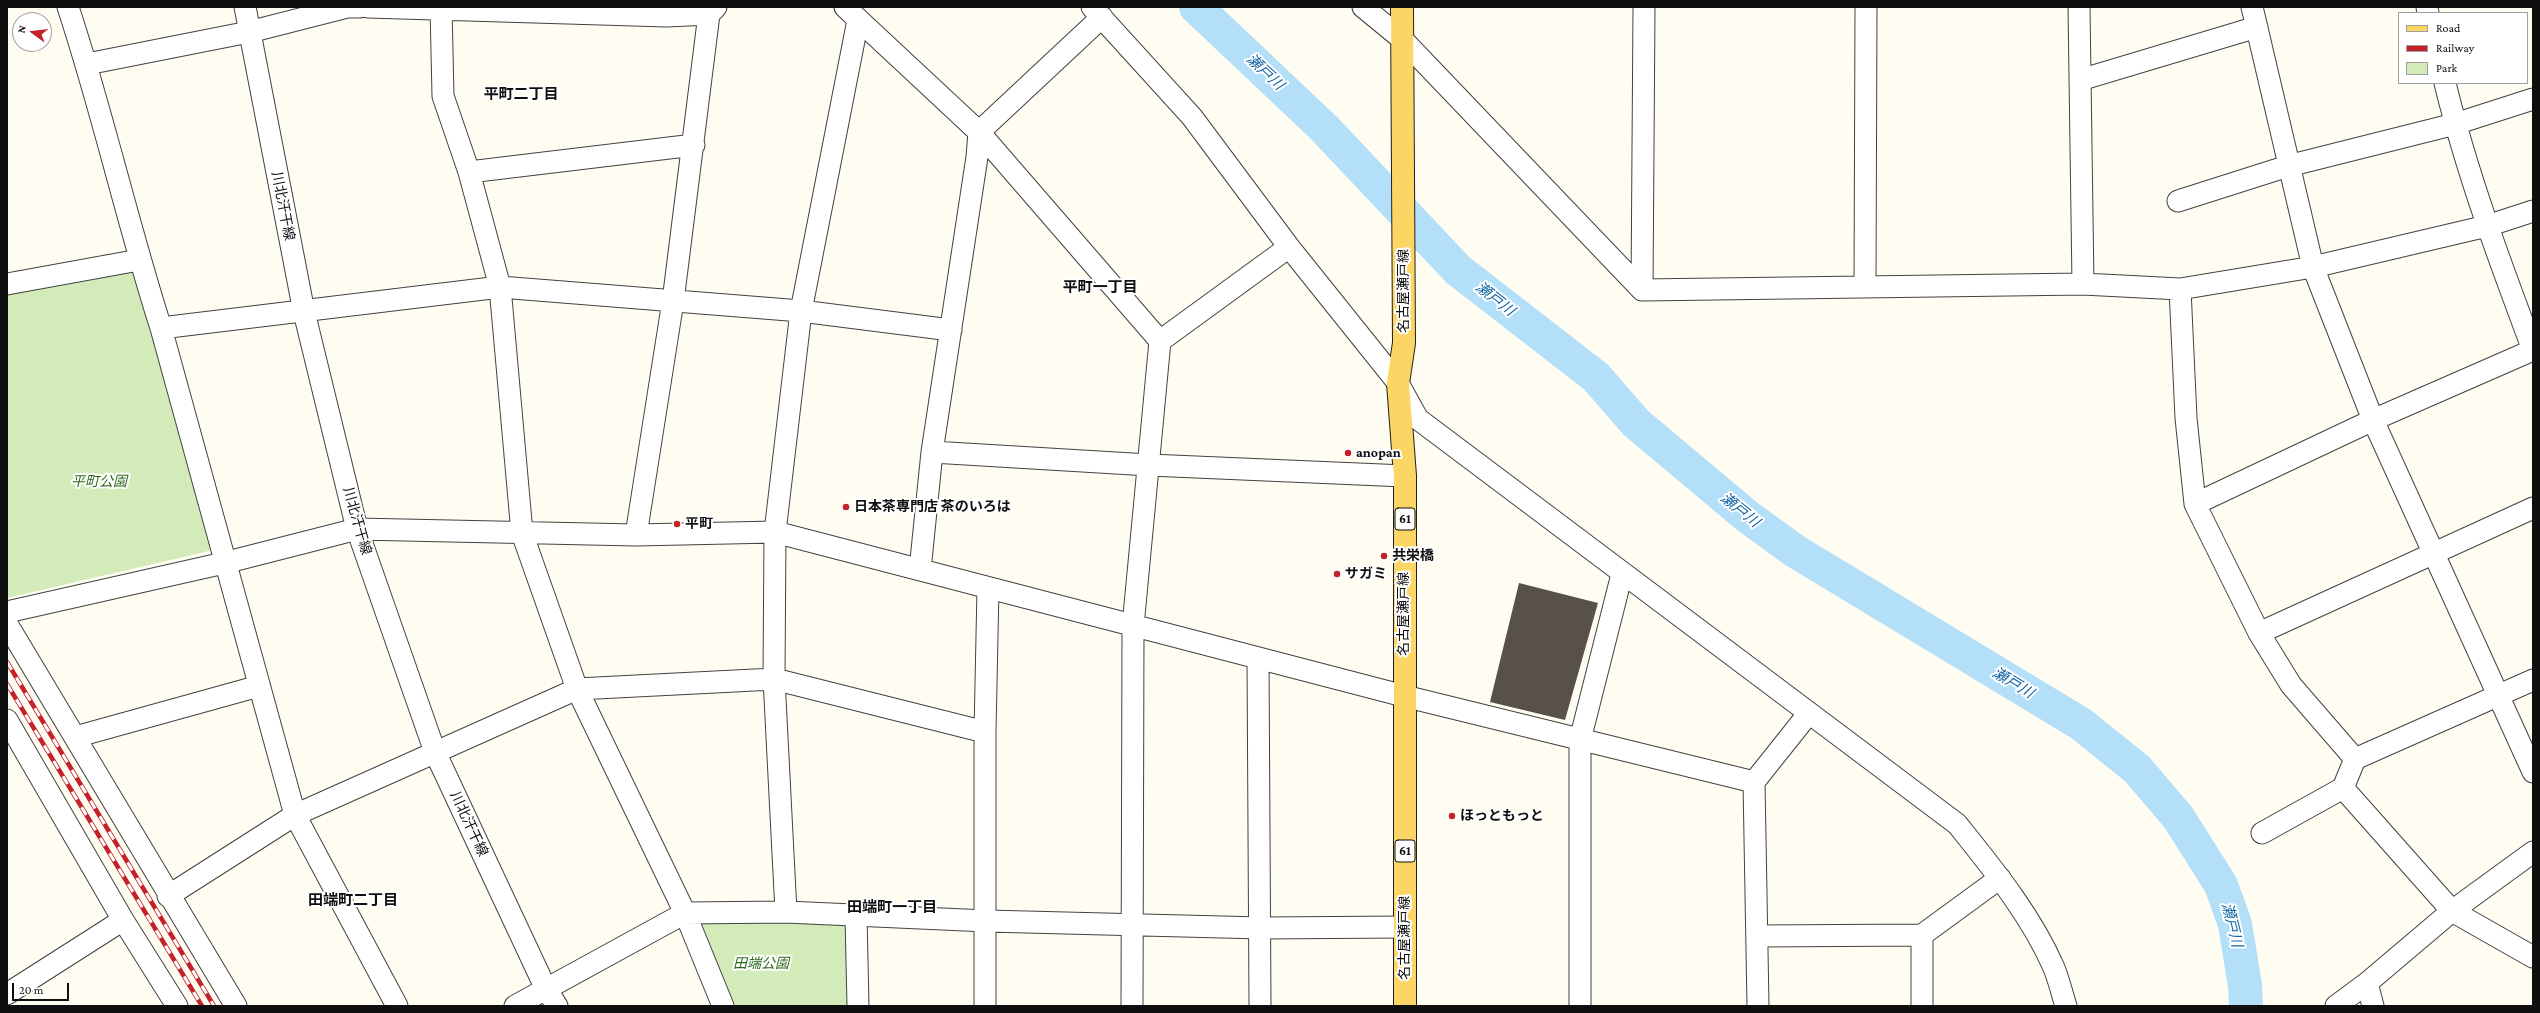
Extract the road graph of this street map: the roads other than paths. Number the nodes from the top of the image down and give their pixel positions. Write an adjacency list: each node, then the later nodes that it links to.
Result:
1 (68, 7): 17 (street)
2 (245, 7): 15 (street, 川北汗干線)
3 (359, 7): 15 (street)
4 (368, 7): 10 (street)
5 (1363, 7): 16 (street)
6 (1402, 7): 16 (main road, 名古屋瀬戸線 / 61)
7 (1644, 7): 37 (street)
8 (1866, 7): 35 (street)
9 (2079, 7): 18 (street)
10 (441, 8): 11 (street); 25 (street)
11 (712, 11): 23 (street)
12 (1097, 12): 22 (street); 29 (street)
13 (851, 14): 22 (street); 39 (street)
14 (2254, 17): 18 (street); 24 (street)
15 (249, 32): 17 (street); 40 (street, 川北汗干線)
16 (1402, 40): 37 (street); 45 (main road, 名古屋瀬戸線 / 61)
17 (87, 64): 30 (street)
18 (2080, 80): 33 (street)
19 (2445, 84): 21 (street)
20 (2533, 99): 21 (street)
21 (2455, 124): 24 (street); 28 (street)
22 (979, 132): 42 (street); 43 (street)
23 (694, 144): 25 (street); 38 (street)
24 (2288, 166): 26 (street); 31 (street)
25 (469, 172): 34 (street)
26 (2178, 201)
27 (2533, 211): 28 (street)
28 (2487, 226): 31 (street); 44 (street)
29 (1289, 247): 43 (street); 45 (street)
30 (139, 260): 32 (street); 41 (street)
31 (2313, 267): 36 (street); 46 (street)
32 (7, 284)
33 (2083, 284): 35 (street); 36 (street)
34 (500, 287): 38 (street); 40 (street); 54 (street)
35 (1865, 287): 37 (street)
36 (2180, 289): 50 (street)
37 (1642, 290)
38 (673, 301): 39 (street); 55 (street)
39 (801, 311): 42 (street); 53 (street)
40 (304, 312): 41 (street); 52 (street, 川北汗干線)
41 (161, 328): 57 (street)
42 (951, 330): 47 (street)
43 (1160, 341): 48 (street)
44 (2533, 350): 46 (street)
45 (1398, 382): 49 (main road, 名古屋瀬戸線 / 61); 59 (street)
46 (2373, 420): 50 (street); 56 (street)
47 (932, 452): 48 (street); 58 (street)
48 (1149, 465): 49 (street); 63 (street)
49 (1405, 476): 70 (main road, 名古屋瀬戸線 / 61)
50 (2195, 504): 64 (street)
51 (2533, 508): 56 (street)
52 (357, 529): 54 (street); 57 (street); 77 (street, 川北汗干線)
53 (775, 532): 55 (street); 58 (street); 66 (street)
54 (522, 534): 55 (street); 69 (street)
55 (636, 536)
56 (2433, 553): 64 (street); 71 (street)
57 (224, 563): 61 (street); 68 (street)
58 (920, 570): 60 (street)
59 (1622, 574): 72 (street); 76 (street)
60 (988, 588): 63 (street); 74 (street)
61 (7, 612)
62 (7, 624): 75 (street)
63 (1133, 626): 65 (street); 93 (street)
64 (2259, 633): 78 (street)
65 (1258, 658): 70 (street); 95 (street)
66 (774, 679): 69 (street); 74 (street); 88 (street)
67 (2533, 680): 71 (street)
68 (259, 686): 75 (street); 82 (street)
69 (577, 689): 77 (street); 89 (street)
70 (1404, 696): 76 (street); 94 (main road, 名古屋瀬戸線 / 61)
71 (2497, 696): 78 (street); 79 (street)
72 (1809, 714): 80 (street); 85 (street)
73 (7, 720): 91 (street)
74 (985, 732): 92 (street)
75 (74, 737): 86 (street)
76 (1580, 740): 80 (street); 115 (street)
77 (435, 752): 82 (street); 100 (street, 川北汗干線)
78 (2355, 759): 81 (street)
79 (2533, 772)
80 (1754, 782): 97 (street)
81 (2343, 788): 83 (street); 87 (street)
82 (295, 815): 86 (street); 106 (street)
83 (2262, 833)
84 (2533, 852): 87 (street)
85 (2000, 878): 96 (street); 118 (street)
86 (168, 896): 105 (street)
87 (2452, 911): 98 (street); 99 (street)
88 (786, 912): 89 (street); 90 (street)
89 (685, 913): 100 (street); 109 (street)
90 (856, 915): 92 (street); 110 (street)
91 (123, 920): 101 (street); 104 (street)
92 (987, 921): 93 (street); 111 (street)
93 (1132, 924): 95 (street); 112 (street)
94 (1405, 927): 95 (street); 114 (main road, 名古屋瀬戸線 / 61)
95 (1261, 928): 113 (street)
96 (1922, 935): 97 (street); 117 (street)
97 (1758, 936): 116 (street)
98 (2533, 958)
99 (2367, 983): 119 (street); 120 (street)
100 (545, 988): 107 (street); 108 (street, 川北汗干線)
101 (7, 994)
102 (7, 998): 103 (street)
103 (12, 1006)
104 (177, 1006)
105 (236, 1006)
106 (397, 1006)
107 (515, 1006)
108 (557, 1006)
109 (724, 1006)
110 (858, 1006)
111 (985, 1006)
112 (1132, 1006)
113 (1260, 1006)
114 (1405, 1006)
115 (1580, 1006)
116 (1758, 1006)
117 (1922, 1006)
118 (2066, 1006)
119 (2336, 1006)
120 (2373, 1006)

